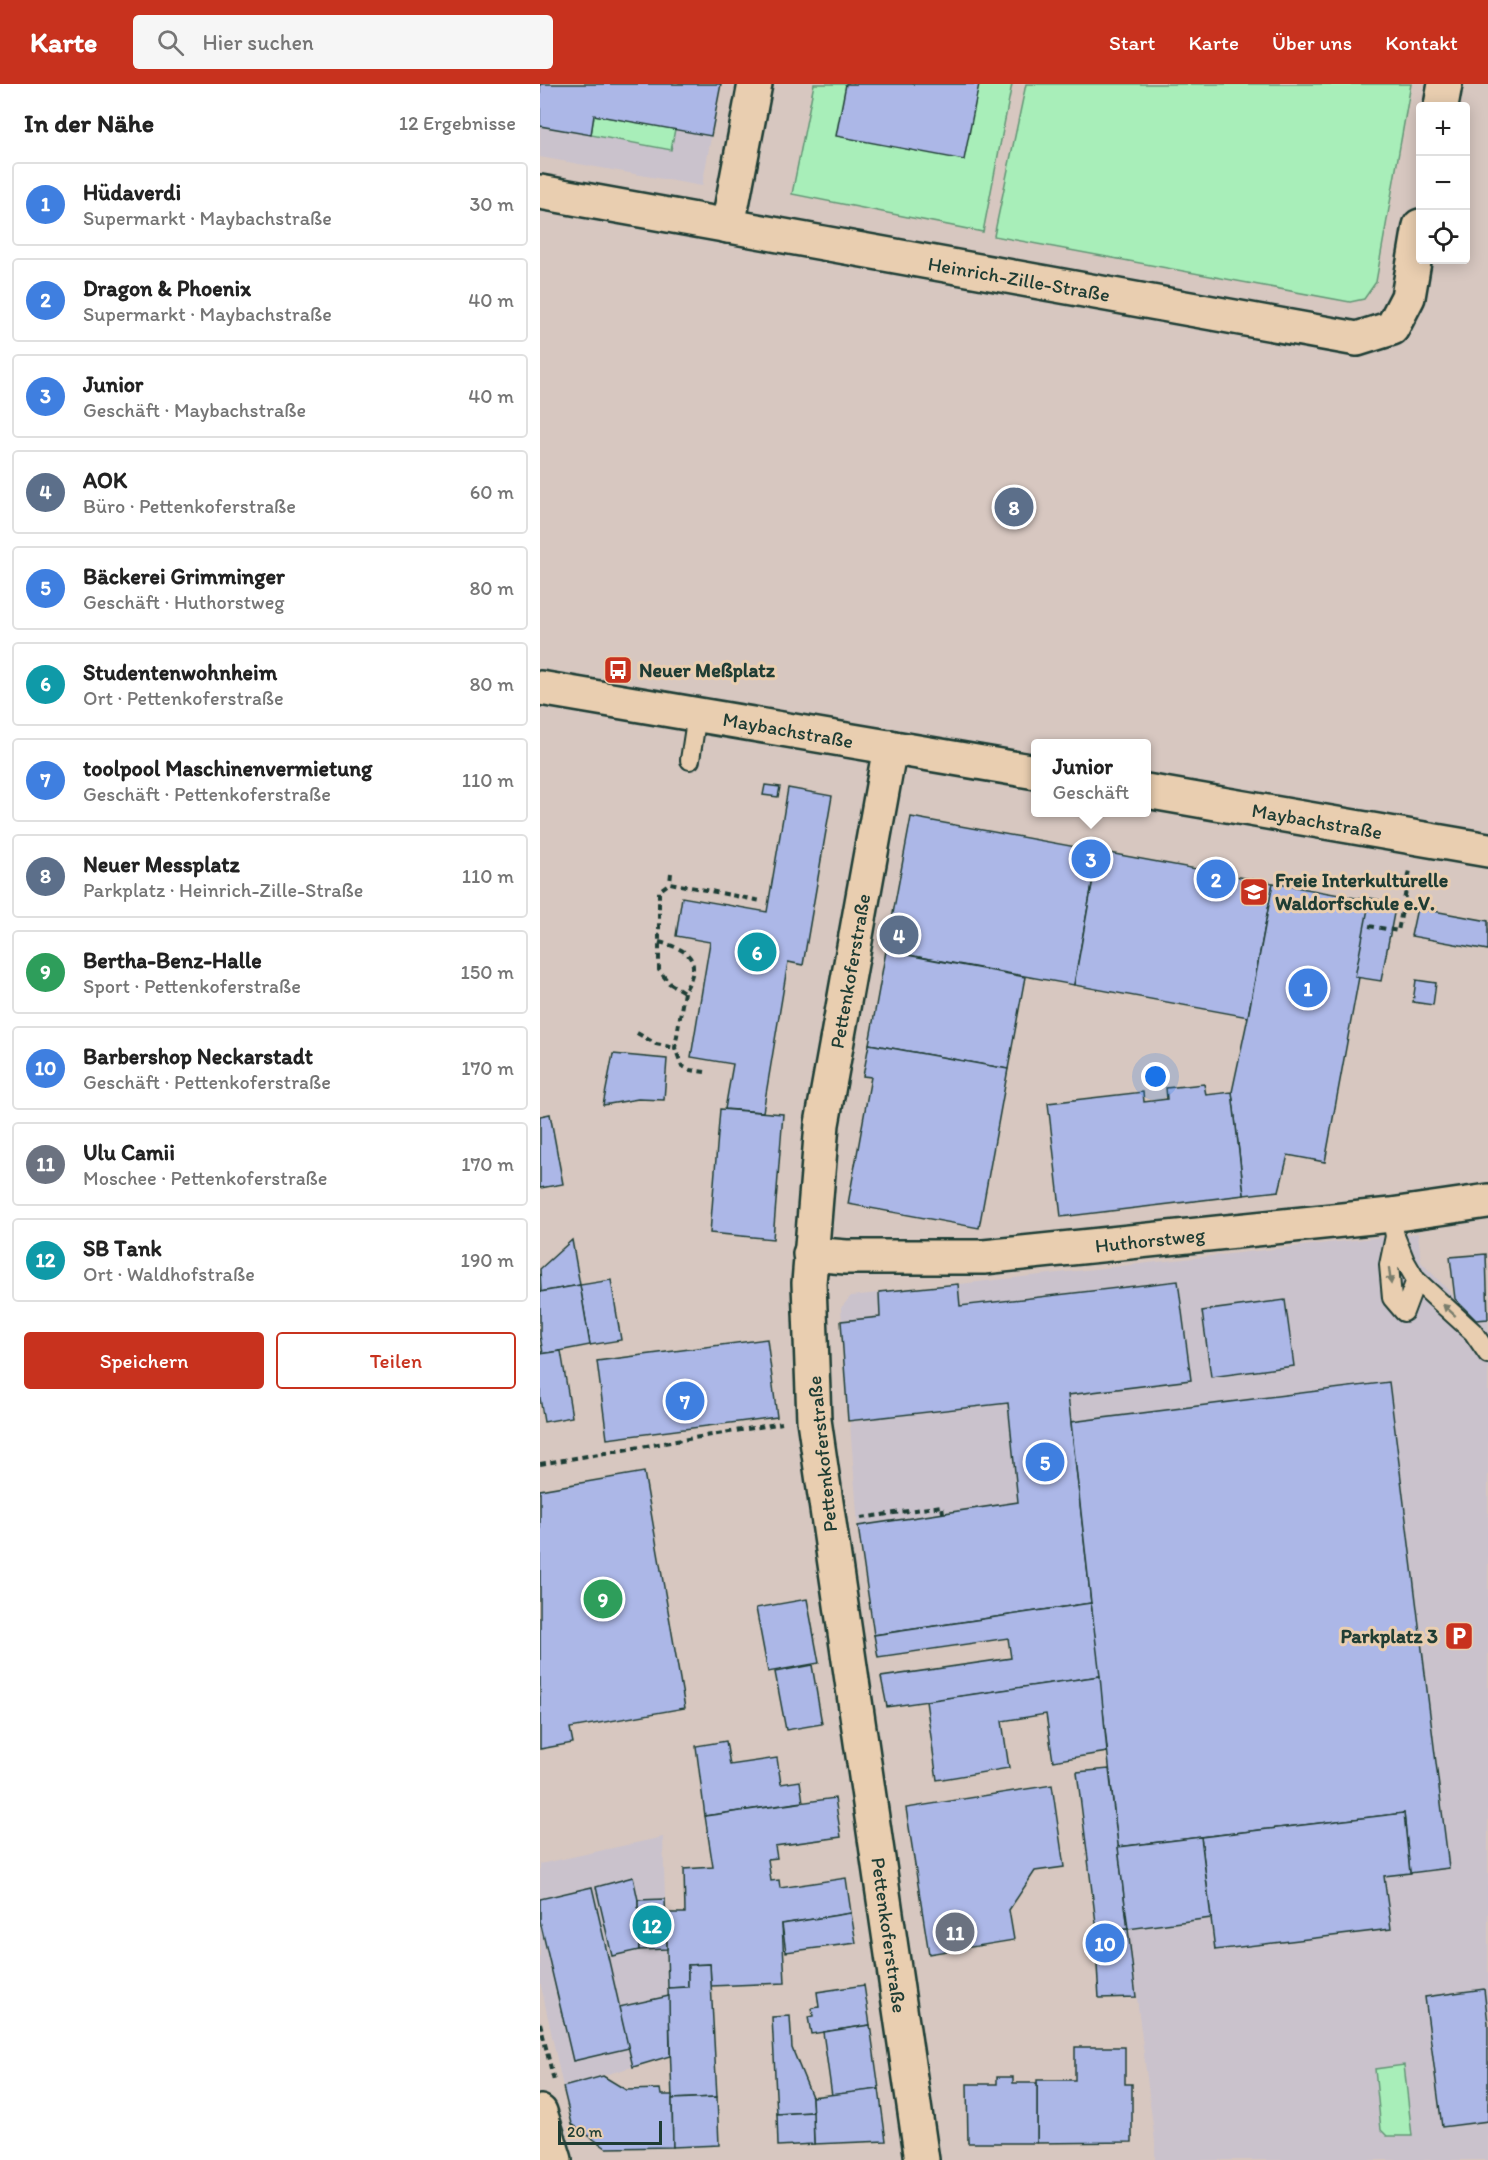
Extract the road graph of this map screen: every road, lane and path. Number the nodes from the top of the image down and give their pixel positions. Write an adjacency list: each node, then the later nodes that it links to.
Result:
1 (755, 84): 5 (street)
2 (1445, 84): 3 (street)
3 (1442, 102)
4 (540, 192): 5 (street, Heinrich-Zille-Straße)
5 (728, 226): 6 (street, Heinrich-Zille-Straße)
6 (1416, 249)
7 (540, 688): 8 (street, Maybachstraße)
8 (697, 714): 9 (street, Maybachstraße); 10 (lane)
9 (890, 747): 11 (street, Maybachstraße); 26 (street, Pettenkoferstraße)
10 (690, 759)
11 (1031, 771)
12 (1151, 792): 13 (street, Maybachstraße)
13 (1488, 850)
14 (671, 873): 15 (path)
15 (670, 883): 17 (path); 19 (path)
16 (1404, 900): 18 (path)
17 (761, 901)
18 (1369, 926)
19 (659, 942): 20 (path); 20 (path)
20 (684, 992): 22 (path)
21 (637, 1034): 22 (path)
22 (675, 1048): 23 (path)
23 (705, 1072)
24 (1488, 1201): 25 (street, Huthorstweg)
25 (1393, 1226): 26 (street, Huthorstweg); 27 (lane); 27 (lane, one-way to 27)
26 (810, 1254): 29 (street, Pettenkoferstraße)
27 (1416, 1280): 28 (lane, one-way to 27)
28 (1488, 1354)
29 (814, 1420): 30 (path); 35 (street, Pettenkoferstraße)
30 (540, 1464)
31 (943, 1513): 32 (path)
32 (857, 1519)
33 (540, 2112): 34 (street)
34 (555, 2160)
35 (922, 2160)

